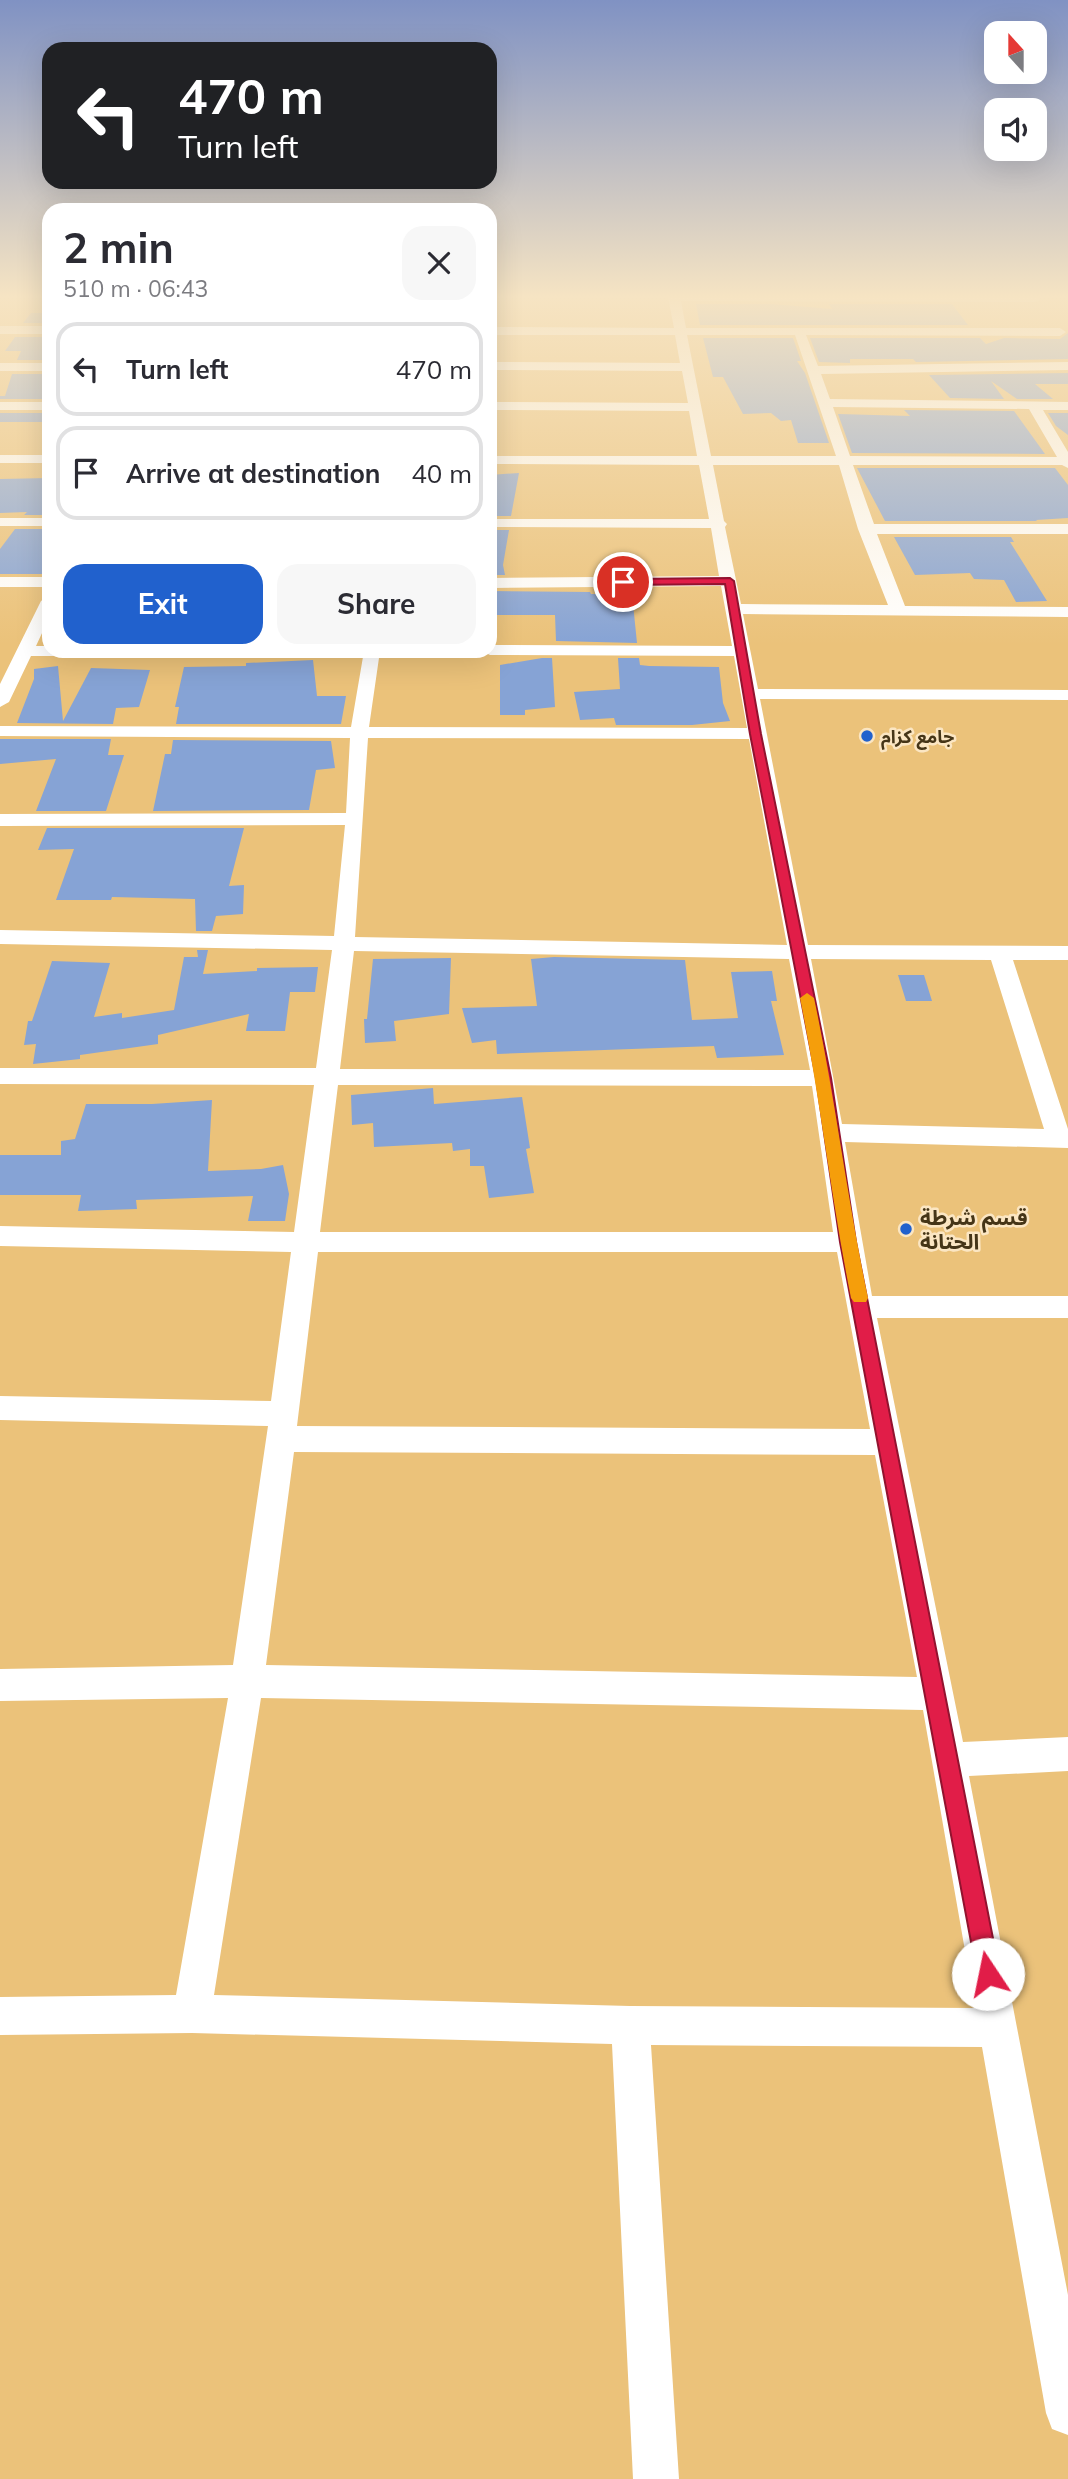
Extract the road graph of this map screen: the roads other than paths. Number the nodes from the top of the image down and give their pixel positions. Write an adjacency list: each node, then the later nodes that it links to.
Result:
1 (698, 413): 7 (street)
2 (829, 413): 8 (street)
3 (1038, 413): 9 (street)
4 (0, 459): 5 (street)
5 (42, 459)
6 (497, 460): 7 (street)
7 (706, 461): 8 (street); 13 (street)
8 (843, 462): 9 (street); 14 (street)
9 (1067, 462)
10 (0, 522): 11 (street)
11 (42, 522)
12 (497, 523): 13 (street)
13 (720, 524): 16 (street)
14 (866, 529): 15 (street); 21 (street)
15 (1068, 529)
16 (730, 581): 19 (street); 20 (street)
17 (0, 582): 18 (street)
18 (42, 582)
19 (497, 583)
20 (736, 609): 21 (street); 26 (street)
21 (899, 612): 22 (street)
22 (1064, 612): 24 (street)
23 (42, 617): 27 (street)
24 (1068, 628)
25 (497, 650): 26 (street)
26 (742, 650): 30 (street)
27 (26, 652): 28 (street); 32 (street)
28 (42, 652)
29 (371, 658): 34 (street)
30 (750, 694): 31 (street); 35 (street)
31 (1068, 695)
32 (0, 702)
33 (0, 731): 34 (street)
34 (359, 733): 35 (street); 36 (street)
35 (756, 734): 40 (street)
36 (355, 819): 37 (street); 39 (street)
37 (0, 820)
38 (0, 937): 39 (street)
39 (344, 942): 40 (street); 43 (street)
40 (797, 952): 41 (street); 45 (street)
41 (1000, 953): 42 (street); 47 (street)
42 (1068, 953)
43 (326, 1075): 44 (street); 45 (street); 49 (street)
44 (0, 1076)
45 (823, 1078): 46 (street)
46 (832, 1133): 47 (street); 50 (street)
47 (1064, 1139)
48 (0, 1236): 49 (street)
49 (303, 1242): 50 (street); 54 (street)
50 (848, 1242): 51 (street)
51 (862, 1307): 52 (street); 55 (street)
52 (1068, 1307)
53 (0, 1408): 54 (street)
54 (282, 1427): 55 (street); 56 (street)
55 (887, 1442): 58 (street)
56 (247, 1681): 57 (street); 58 (street); 61 (street)
57 (0, 1685)
58 (937, 1693): 60 (street)
59 (1068, 1754): 60 (street)
60 (947, 1760): 64 (street)
61 (192, 2014): 62 (street); 63 (street)
62 (0, 2016)
63 (630, 2025): 64 (street); 66 (street)
64 (999, 2028): 65 (street)
65 (1068, 2413)
66 (656, 2479)

